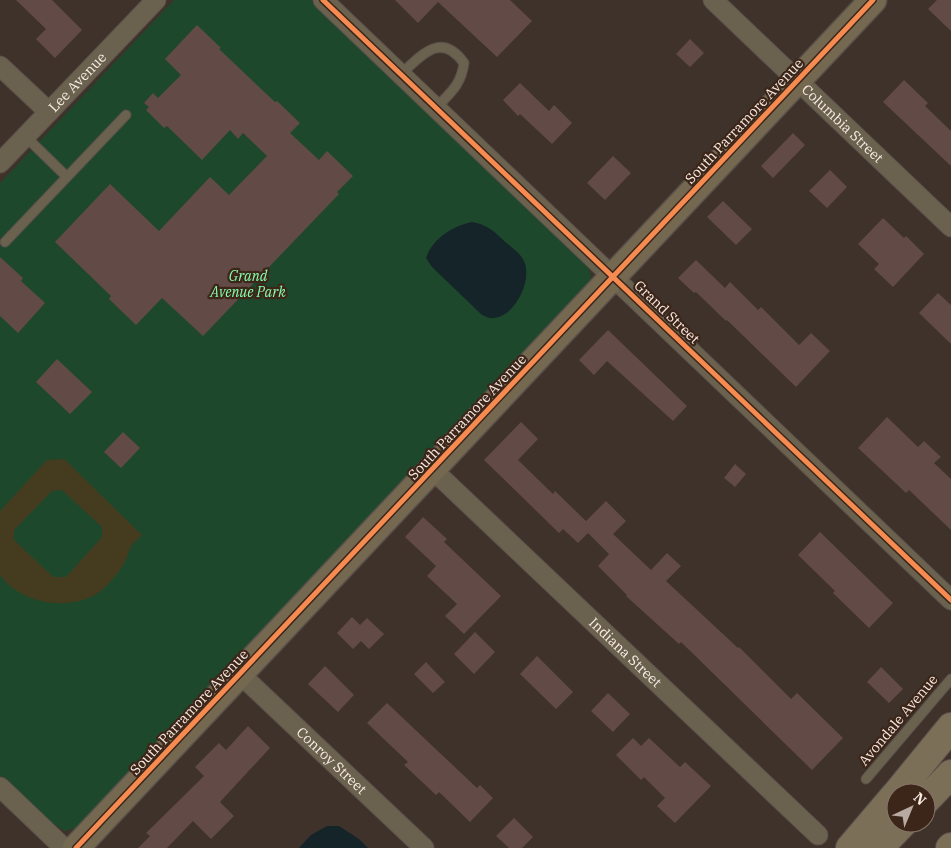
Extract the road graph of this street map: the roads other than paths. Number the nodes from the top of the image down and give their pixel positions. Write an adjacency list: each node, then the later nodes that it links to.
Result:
1 (156, 0): 9 (street, Lee Avenue)
2 (323, 0): 6 (street, Grand Street)
3 (713, 0): 7 (street, Columbia Street)
4 (873, 0): 7 (street, South Parramore Avenue)
5 (0, 66): 9 (street)
6 (401, 74): 8 (street, Grand Street); 8 (lane)
7 (797, 80): 14 (street, Columbia Street); 16 (street, South Parramore Avenue)
8 (436, 108): 16 (street, Grand Street)
9 (49, 112): 11 (street, Lee Avenue)
10 (126, 114): 13 (lane)
11 (25, 136): 12 (street, Lee Avenue); 13 (lane)
12 (0, 163)
13 (67, 176): 15 (lane)
14 (951, 227)
15 (5, 242)
16 (613, 276): 17 (street, South Parramore Avenue); 18 (street, Grand Street)
17 (433, 470): 19 (street, South Parramore Avenue); 29 (street, Indiana Street)
18 (951, 600)
19 (240, 674): 31 (street, South Parramore Avenue); 32 (street, Conroy Street)
20 (951, 679): 23 (lane, Avondale Avenue)
21 (951, 727): 24 (highway)
22 (951, 774): 26 (highway)
23 (866, 779)
24 (905, 783)
25 (0, 787): 30 (street)
26 (936, 790)
27 (886, 806): 33 (highway)
28 (893, 833): 34 (highway)
29 (818, 835)
30 (64, 848)
31 (76, 848)
32 (424, 848)
33 (850, 848)
34 (879, 848)

